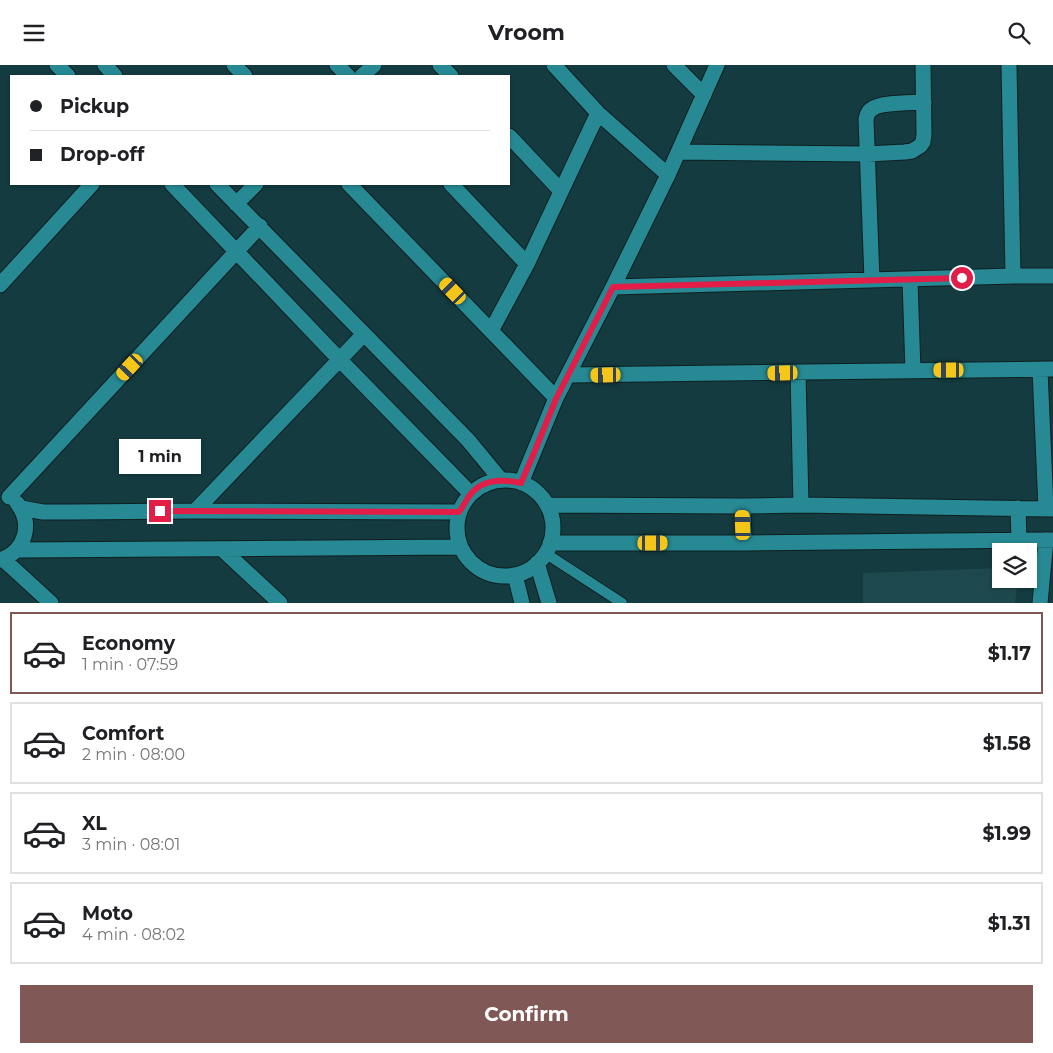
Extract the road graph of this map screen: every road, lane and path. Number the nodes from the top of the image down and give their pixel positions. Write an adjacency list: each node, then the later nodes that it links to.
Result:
1 (57, 65): 12 (street)
2 (105, 65): 13 (street)
3 (234, 65): 14 (street)
4 (337, 65): 15 (street)
5 (374, 65): 16 (street)
6 (440, 65): 17 (street)
7 (554, 65): 20 (street)
8 (674, 65): 18 (street)
9 (717, 65): 18 (street)
10 (923, 65): 19 (street)
11 (1009, 65): 36 (street)
12 (67, 75)
13 (114, 75)
14 (244, 75)
15 (347, 75)
16 (363, 75)
17 (450, 75)
18 (704, 95): 22 (street)
19 (924, 102): 23 (street); 23 (street)
20 (598, 113): 24 (street); 31 (street)
21 (510, 137): 31 (street)
22 (678, 152): 23 (street); 24 (street)
23 (868, 154): 39 (street)
24 (668, 175): 41 (street)
25 (91, 185): 40 (street)
26 (173, 185): 34 (street)
27 (218, 185): 32 (street)
28 (255, 185): 32 (street)
29 (350, 185): 42 (street)
30 (452, 185): 35 (street)
31 (561, 191): 35 (street)
32 (236, 204): 33 (street)
33 (260, 226): 34 (street); 43 (street)
34 (237, 251): 44 (street); 53 (street)
35 (527, 264): 42 (street)
36 (1014, 276): 37 (street); 38 (street)
37 (1053, 276)
38 (910, 279): 39 (street); 46 (street)
39 (872, 280): 41 (street)
40 (0, 285)
41 (613, 287): 48 (street)
42 (491, 331): 49 (street)
43 (364, 334): 44 (street); 50 (street)
44 (339, 359): 52 (street); 60 (street)
45 (1047, 369): 46 (street); 59 (street)
46 (913, 371): 47 (street)
47 (798, 373): 48 (street); 55 (street)
48 (568, 375): 49 (street)
49 (556, 399): 51 (street)
50 (501, 480): 51 (street); 52 (street)
51 (521, 483): 54 (street)
52 (471, 494): 61 (street)
53 (5, 495): 57 (street)
54 (547, 505): 56 (street); 68 (street)
55 (801, 505): 56 (street); 58 (street)
56 (742, 506): 64 (street)
57 (21, 508): 60 (street); 67 (street)
58 (1018, 508): 59 (street); 63 (street)
59 (1050, 509)
60 (195, 511): 61 (street)
61 (459, 512): 65 (street)
62 (1049, 539): 63 (street); 76 (street)
63 (1018, 540): 64 (street)
64 (744, 543): 68 (street)
65 (460, 547): 66 (street); 70 (street)
66 (222, 549): 67 (street); 72 (street)
67 (17, 550): 69 (street)
68 (544, 553): 70 (street); 74 (street); 75 (lane)
69 (2, 559): 71 (street)
70 (515, 575): 73 (street)
71 (51, 603)
72 (280, 603)
73 (522, 603)
74 (549, 603)
75 (622, 603)
76 (1040, 603)

